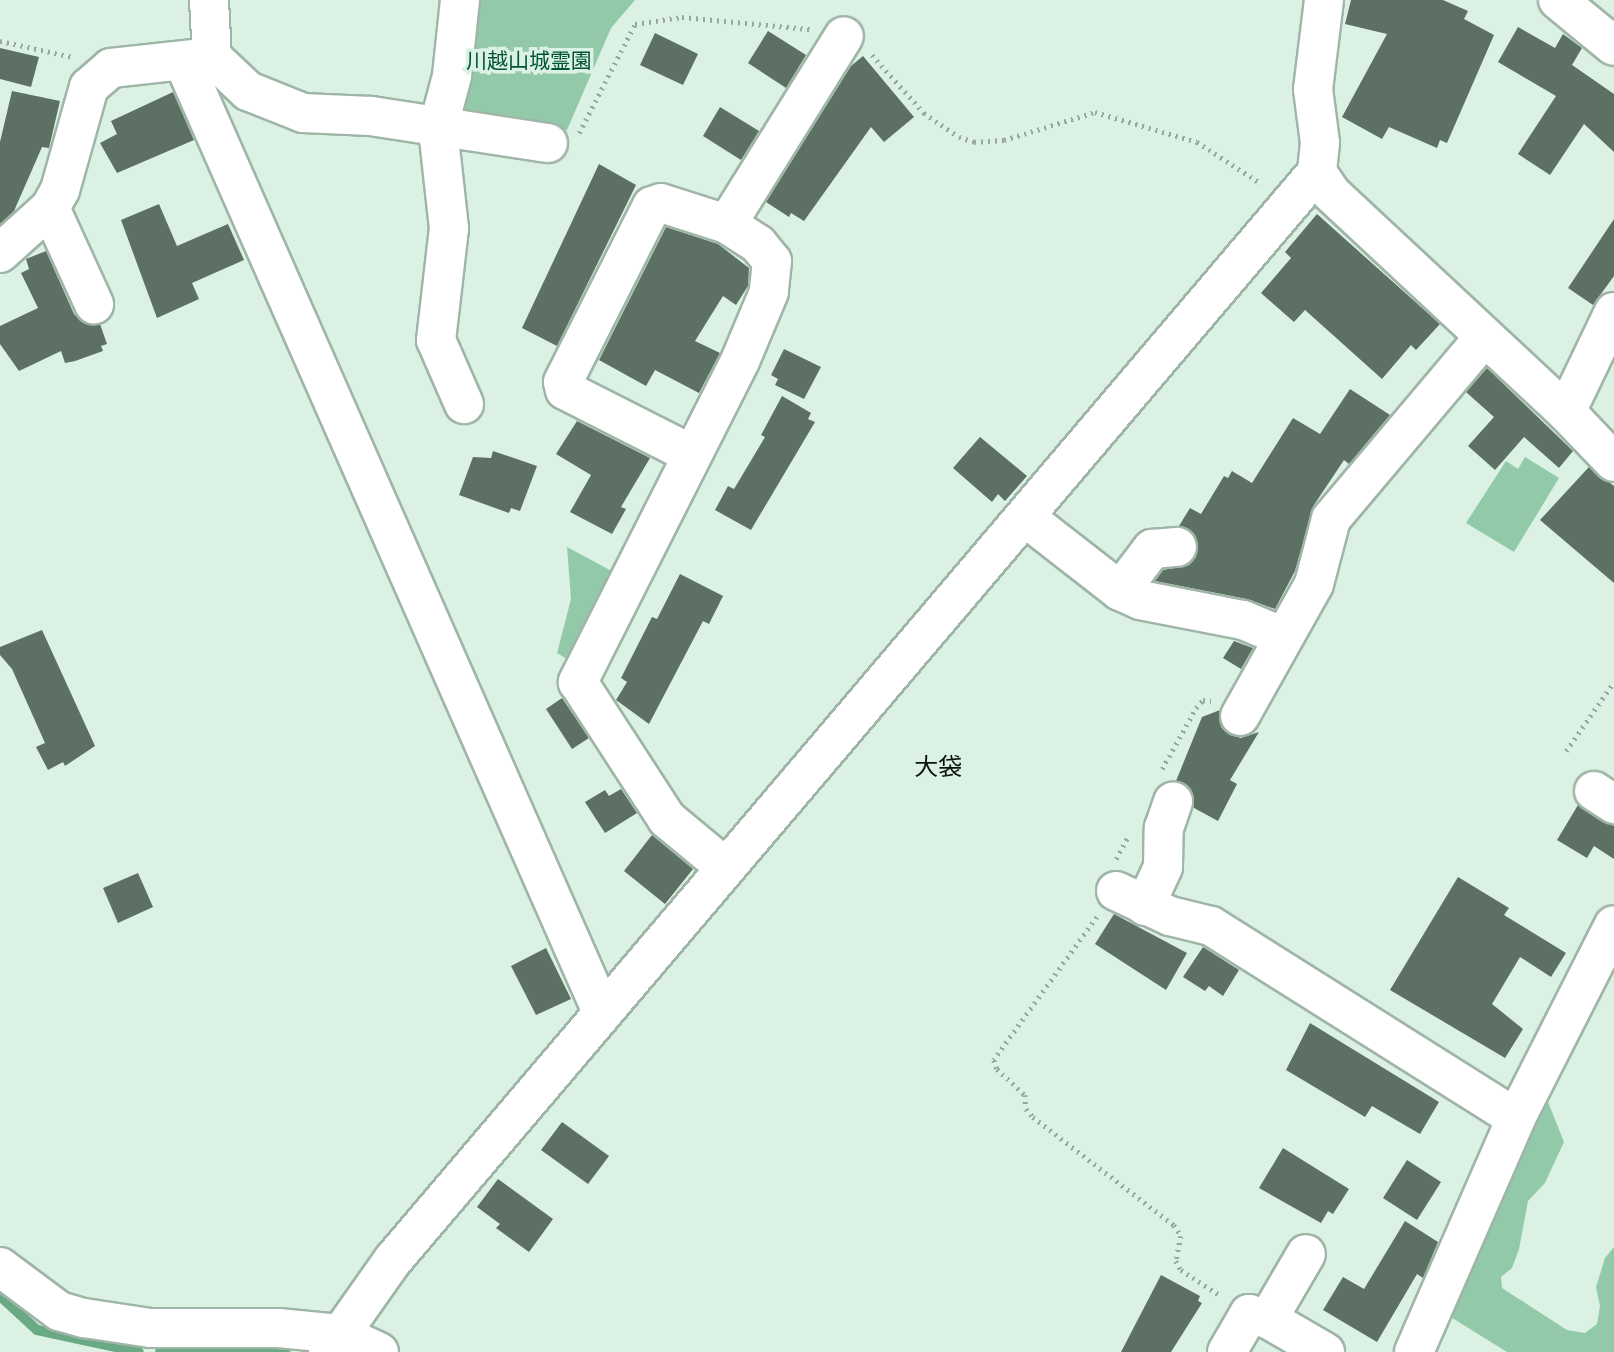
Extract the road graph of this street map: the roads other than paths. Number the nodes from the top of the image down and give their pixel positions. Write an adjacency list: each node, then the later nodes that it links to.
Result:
1 (209, 0): 7 (street)
2 (460, 0): 8 (street)
3 (1324, 0): 10 (street)
4 (1558, 0): 6 (street)
5 (844, 36): 12 (street)
6 (1614, 46)
7 (198, 60): 8 (street); 11 (street); 29 (street)
8 (438, 129): 9 (street); 17 (street)
9 (548, 143)
10 (1317, 172): 16 (street); 21 (street)
11 (50, 208): 13 (street); 14 (street)
12 (727, 224): 19 (street); 19 (street)
13 (0, 253)
14 (94, 304)
15 (1614, 312): 18 (street)
16 (1484, 337): 18 (street); 24 (street)
17 (464, 404)
18 (1566, 412): 20 (street)
19 (689, 453): 27 (street)
20 (1614, 462)
21 (1025, 517): 23 (street); 27 (street)
22 (1177, 547): 23 (street)
23 (1120, 591): 24 (street)
24 (1284, 637): 25 (street)
25 (1240, 716)
26 (1173, 802): 30 (street)
27 (725, 867): 29 (street)
28 (1614, 925): 30 (street)
29 (602, 1012): 35 (street)
30 (1516, 1118): 39 (street)
31 (1306, 1254): 33 (street)
32 (0, 1266): 34 (street)
33 (1258, 1316): 37 (street); 38 (street)
34 (112, 1338): 35 (street)
35 (334, 1343): 36 (street)
36 (379, 1352)
37 (1227, 1352)
38 (1325, 1352)
39 (1414, 1352)

